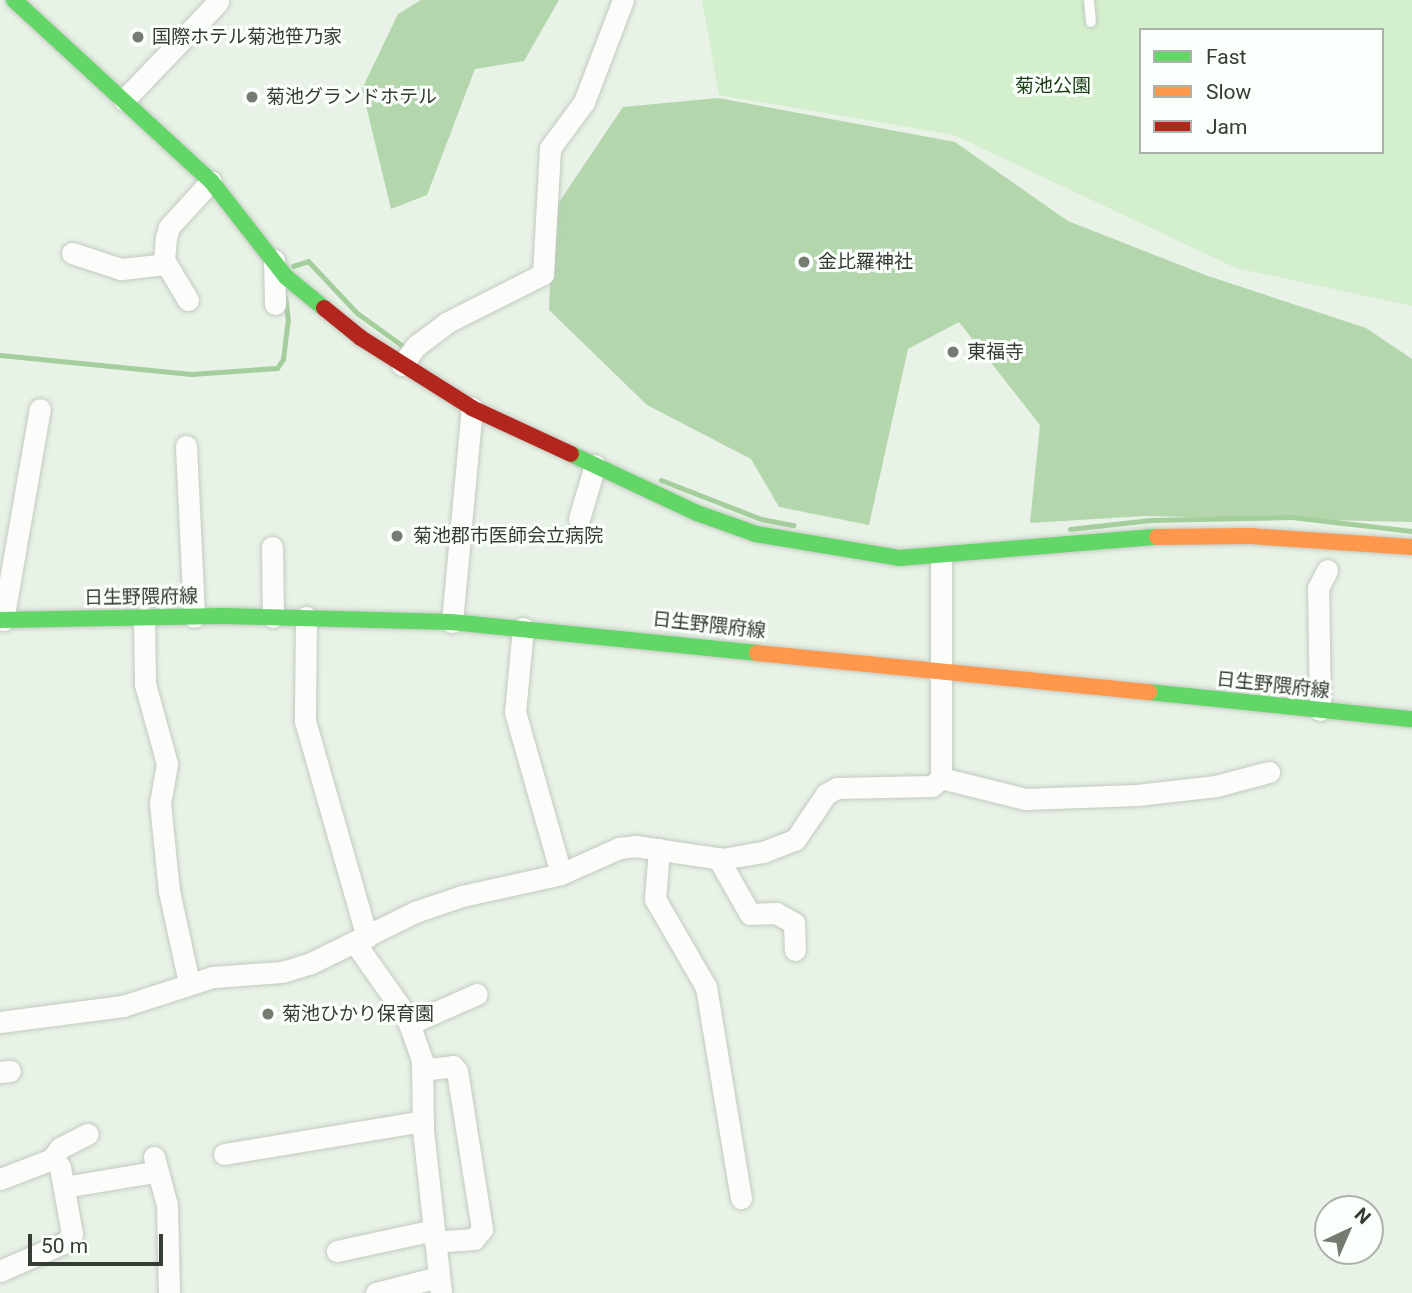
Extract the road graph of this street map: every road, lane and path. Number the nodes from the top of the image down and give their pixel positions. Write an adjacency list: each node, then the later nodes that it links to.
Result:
1 (14, 0): 6 (street)
2 (623, 0): 13 (street)
3 (1089, 0): 5 (lane)
4 (218, 2): 6 (street)
5 (1091, 22)
6 (124, 100): 7 (street)
7 (211, 181): 9 (street); 10 (street)
8 (72, 253): 10 (street)
9 (274, 260): 12 (street); 13 (street)
10 (166, 264): 11 (street)
11 (188, 300)
12 (275, 304)
13 (402, 365): 14 (street)
14 (472, 408): 17 (street); 28 (street)
15 (40, 409): 27 (street)
16 (186, 446): 23 (street)
17 (595, 465): 18 (street); 21 (street)
18 (579, 519)
19 (272, 547): 24 (street)
20 (1412, 547): 21 (street)
21 (941, 558): 30 (street)
22 (1326, 570): 31 (street)
23 (194, 617): 24 (street, 日生野隈府線); 26 (street, 日生野隈府線)
24 (273, 617): 25 (street, 日生野隈府線)
25 (306, 617): 28 (street, 日生野隈府線); 38 (street)
26 (144, 618): 27 (street, 日生野隈府線); 40 (street)
27 (1, 620)
28 (452, 622): 29 (street, 日生野隈府線)
29 (523, 628): 30 (street, 日生野隈府線); 37 (street)
30 (939, 668): 31 (street, 日生野隈府線); 34 (street)
31 (1320, 710): 32 (street, 日生野隈府線)
32 (1412, 719)
33 (1269, 772): 34 (street)
34 (941, 778): 36 (street)
35 (659, 849): 36 (street); 37 (street); 51 (street)
36 (718, 858): 39 (street)
37 (561, 874): 38 (street)
38 (361, 940): 40 (street); 43 (street)
39 (795, 950)
40 (189, 983): 42 (street)
41 (477, 994): 43 (street)
42 (0, 1022)
43 (409, 1024): 44 (street)
44 (422, 1070): 45 (street); 52 (street)
45 (423, 1121): 47 (street); 52 (street)
46 (88, 1134): 48 (street)
47 (224, 1154)
48 (52, 1159): 49 (street); 50 (street)
49 (0, 1179)
50 (64, 1187): 54 (street); 56 (street)
51 (741, 1198)
52 (435, 1236): 53 (street); 55 (street)
53 (337, 1251)
54 (0, 1271)
55 (440, 1285): 57 (street)
56 (169, 1293)
57 (376, 1293)

